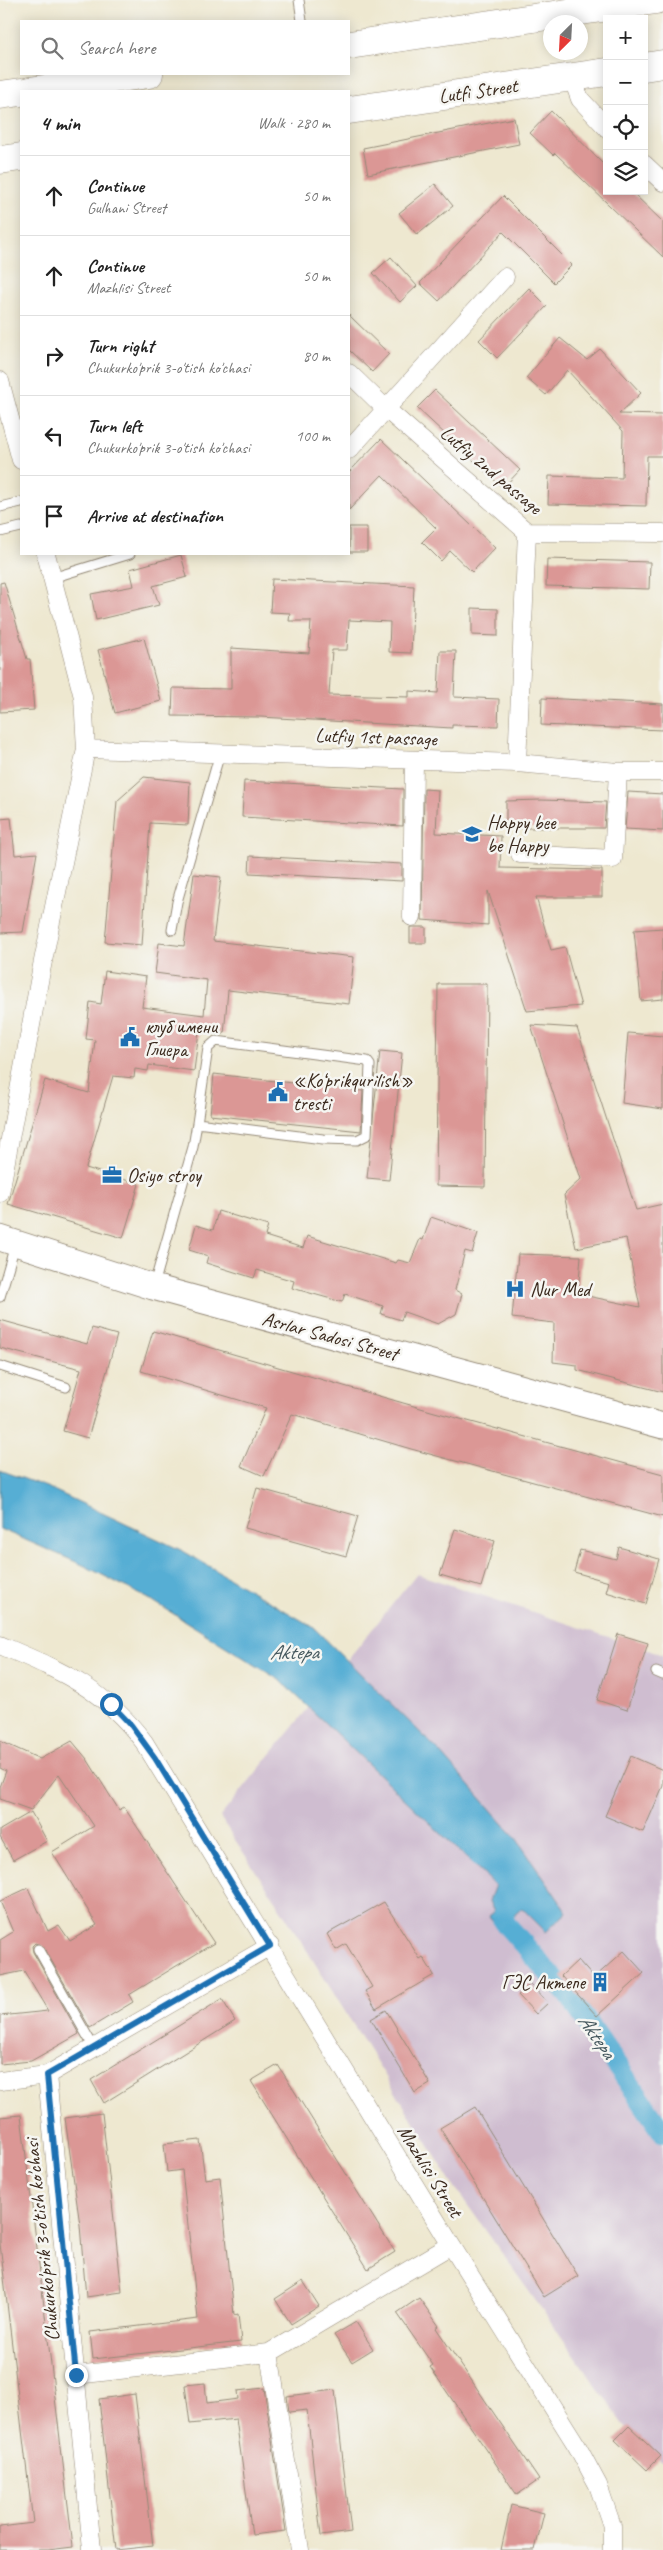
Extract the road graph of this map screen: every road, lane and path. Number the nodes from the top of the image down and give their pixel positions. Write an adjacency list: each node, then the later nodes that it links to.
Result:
1 (299, 0): 4 (lane)
2 (656, 0): 3 (main road)
3 (536, 9): 5 (main road)
4 (302, 20)
5 (350, 45)
6 (663, 64): 7 (main road)
7 (648, 66)
8 (603, 73): 10 (main road, Lutfi Street)
9 (142, 75): 11 (main road)
10 (572, 77): 14 (main road, Lutfi Street); 15 (street)
11 (35, 90)
12 (20, 92): 13 (main road)
13 (0, 95)
14 (350, 110)
15 (603, 124)
16 (20, 157): 17 (main road)
17 (0, 160)
18 (648, 168): 19 (street)
19 (663, 182)
20 (505, 278): 23 (street)
21 (350, 374): 23 (street, Lutfiy 2nd passage)
22 (0, 381): 25 (street)
23 (386, 409): 24 (street); 30 (street, Lutfiy 2nd passage)
24 (350, 449)
25 (20, 453)
26 (20, 502): 27 (lane)
27 (0, 507)
28 (20, 527): 29 (lane)
29 (0, 532)
30 (527, 532): 31 (street, Lutfiy 2nd passage); 38 (street)
31 (663, 534)
32 (46, 555): 34 (street)
33 (127, 555): 34 (lane)
34 (52, 578): 35 (street)
35 (86, 749): 36 (street, Lutfiy 1st passage); 45 (street)
36 (220, 753): 37 (street, Lutfiy 1st passage); 43 (lane)
37 (414, 760): 38 (street, Lutfiy 1st passage); 42 (street)
38 (517, 763): 39 (street, Lutfiy 1st passage)
39 (618, 772): 40 (street, Lutfiy 1st passage); 41 (street)
40 (663, 772)
41 (520, 854)
42 (412, 917)
43 (172, 930)
44 (197, 1123): 44 (lane); 47 (lane)
45 (0, 1194)
46 (8, 1240): 47 (street, Asrlar Sadosi Street); 48 (lane)
47 (153, 1287): 51 (street, Asrlar Sadosi Street)
48 (0, 1298)
49 (0, 1366): 50 (lane)
50 (66, 1387)
51 (663, 1426)
52 (0, 1644): 53 (street, Mazhlisi Street)
53 (270, 1946): 55 (street); 58 (street, Mazhlisi Street)
54 (38, 1950): 55 (lane)
55 (93, 2046): 56 (street)
56 (47, 2075): 57 (street); 60 (street, Chukurko'prik 3-o'tish ko'chasi)
57 (0, 2080)
58 (451, 2245): 59 (street); 63 (street, Mazhlisi Street)
59 (269, 2353): 60 (street); 62 (street)
60 (76, 2375): 61 (street, Chukurko'prik 3-o'tish ko'chasi)
61 (92, 2550)
62 (300, 2550)
63 (612, 2550)

